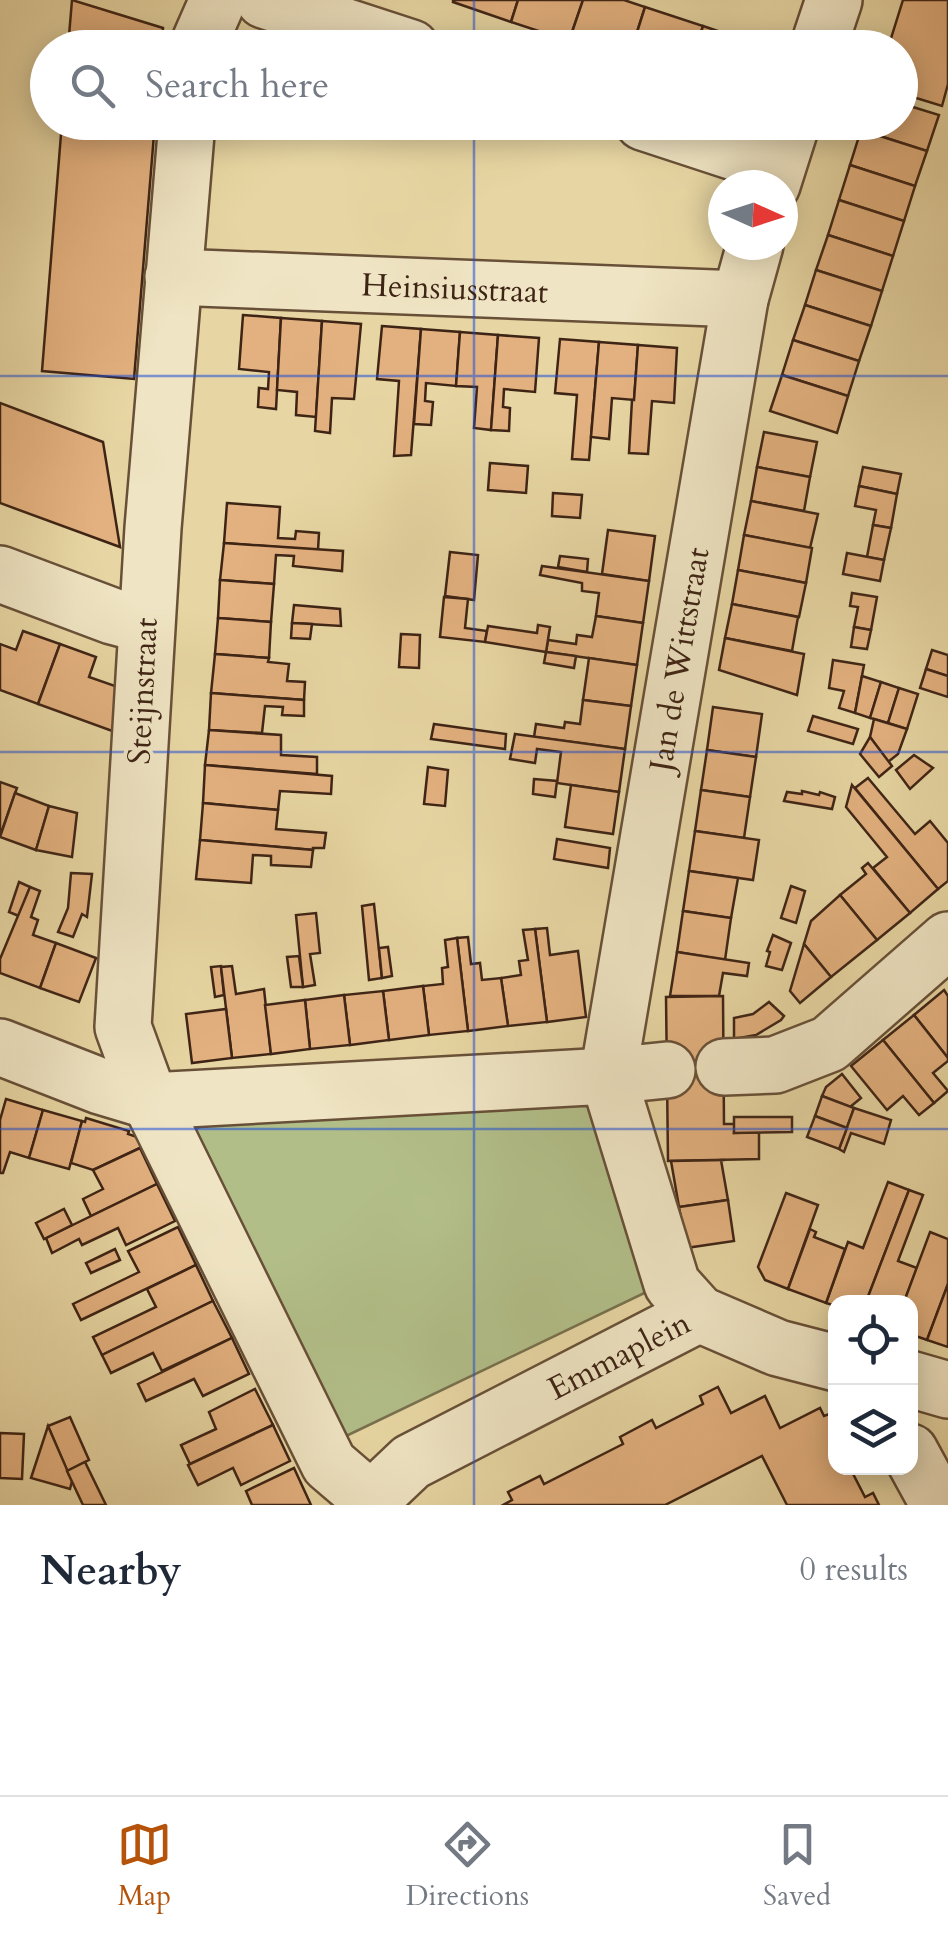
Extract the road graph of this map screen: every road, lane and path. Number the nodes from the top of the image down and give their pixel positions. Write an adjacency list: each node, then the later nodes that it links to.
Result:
1 (218, 0): 4 (street)
2 (834, 0): 6 (street)
3 (290, 4): 5 (street)
4 (205, 30)
5 (362, 30)
6 (824, 30)
7 (184, 140): 11 (street, Steijnstraat)
8 (712, 140): 9 (street)
9 (781, 158)
10 (751, 260): 12 (street, Jan de Wittstraat)
11 (172, 277): 12 (street, Heinsiusstraat); 14 (street, Steijnstraat)
12 (740, 298): 19 (street, Jan de Wittstraat)
13 (0, 574): 14 (street)
14 (146, 625): 20 (street, Steijnstraat)
15 (948, 940): 17 (street)
16 (0, 1047): 20 (street)
17 (724, 1067)
18 (667, 1070): 19 (street)
19 (608, 1076): 20 (street); 21 (street, Emmaplein)
20 (150, 1101): 26 (street, Emmaplein)
21 (699, 1314): 22 (street); 26 (street, Emmaplein)
22 (828, 1361)
23 (918, 1381): 24 (street)
24 (948, 1390)
25 (918, 1467): 27 (street)
26 (371, 1502)
27 (939, 1505)

